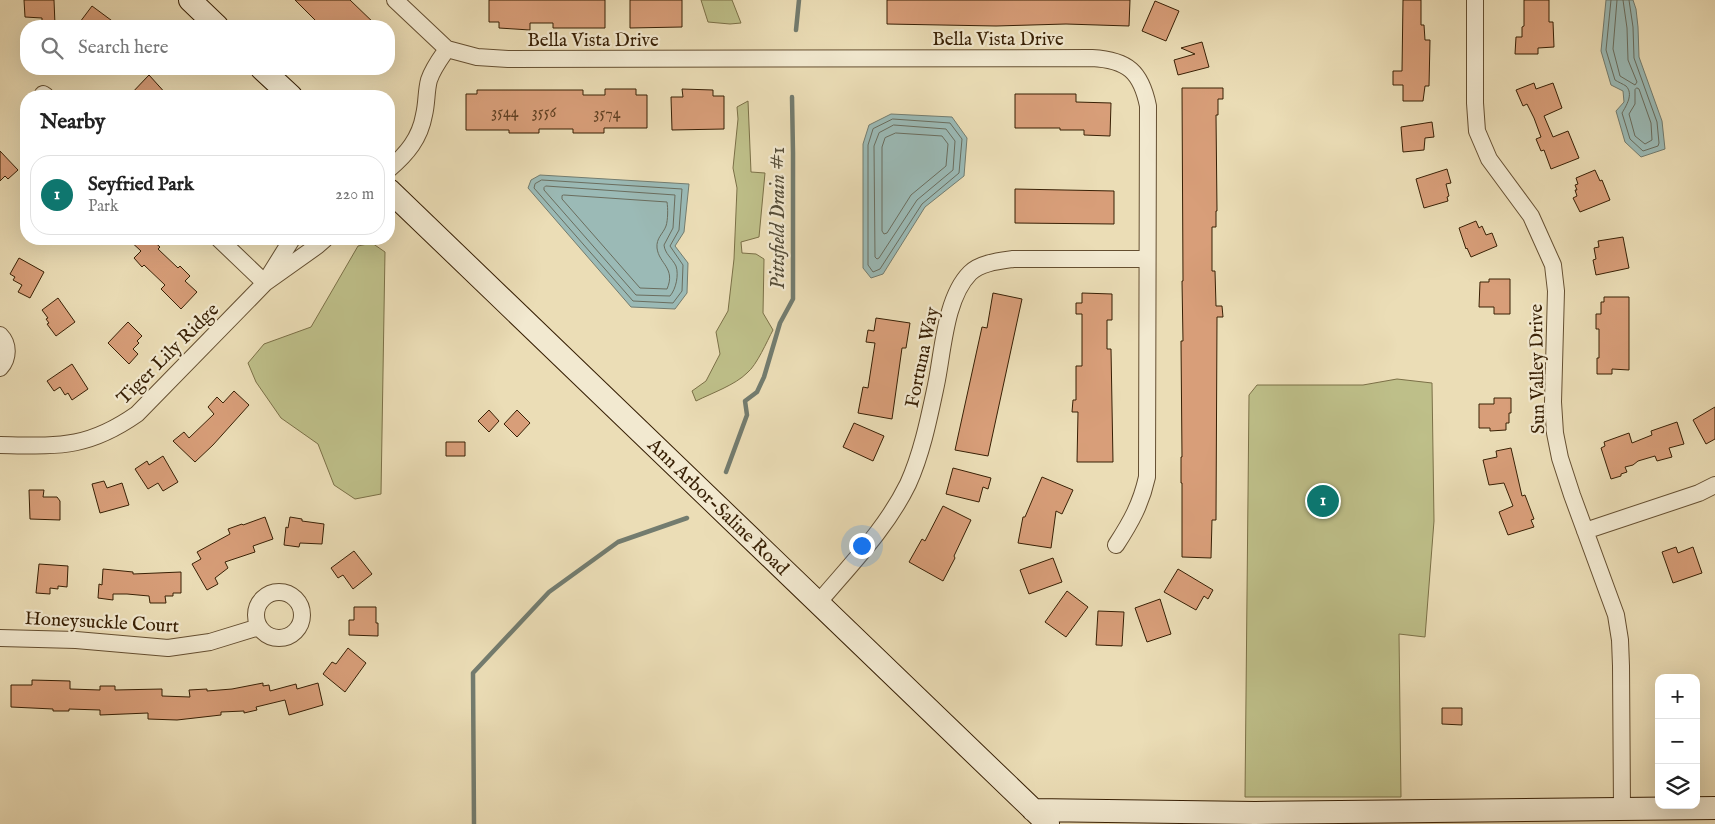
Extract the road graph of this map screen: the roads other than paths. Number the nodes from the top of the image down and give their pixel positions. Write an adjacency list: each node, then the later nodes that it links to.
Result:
1 (190, 0): 4 (main road)
2 (395, 0): 5 (street, Bella Vista Drive)
3 (1475, 0): 19 (street, Sun Valley Drive)
4 (212, 20)
5 (447, 49): 8 (street); 13 (street, Bella Vista Drive)
6 (268, 75): 7 (main road)
7 (285, 90)
8 (395, 163)
9 (395, 196): 21 (main road, Ann Arbor-Saline Road)
10 (224, 245): 14 (street)
11 (288, 245): 14 (street, Tiger Lily Ridge)
12 (318, 245): 14 (street, Tiger Lily Ridge)
13 (1147, 259): 20 (street, Bella Vista Drive); 21 (street, Fortuna Way)
14 (265, 283): 17 (street, Tiger Lily Ridge)
15 (0, 335): 16 (street)
16 (0, 368)
17 (0, 445)
18 (1715, 485): 19 (street)
19 (1585, 531): 25 (street, Sun Valley Drive)
20 (1116, 545)
21 (819, 602): 26 (main road, Ann Arbor-Saline Road)
22 (259, 627): 23 (street, Honeysuckle Court)
23 (0, 638)
24 (1715, 808): 25 (main road)
25 (1622, 809): 26 (main road)
26 (1041, 817)

